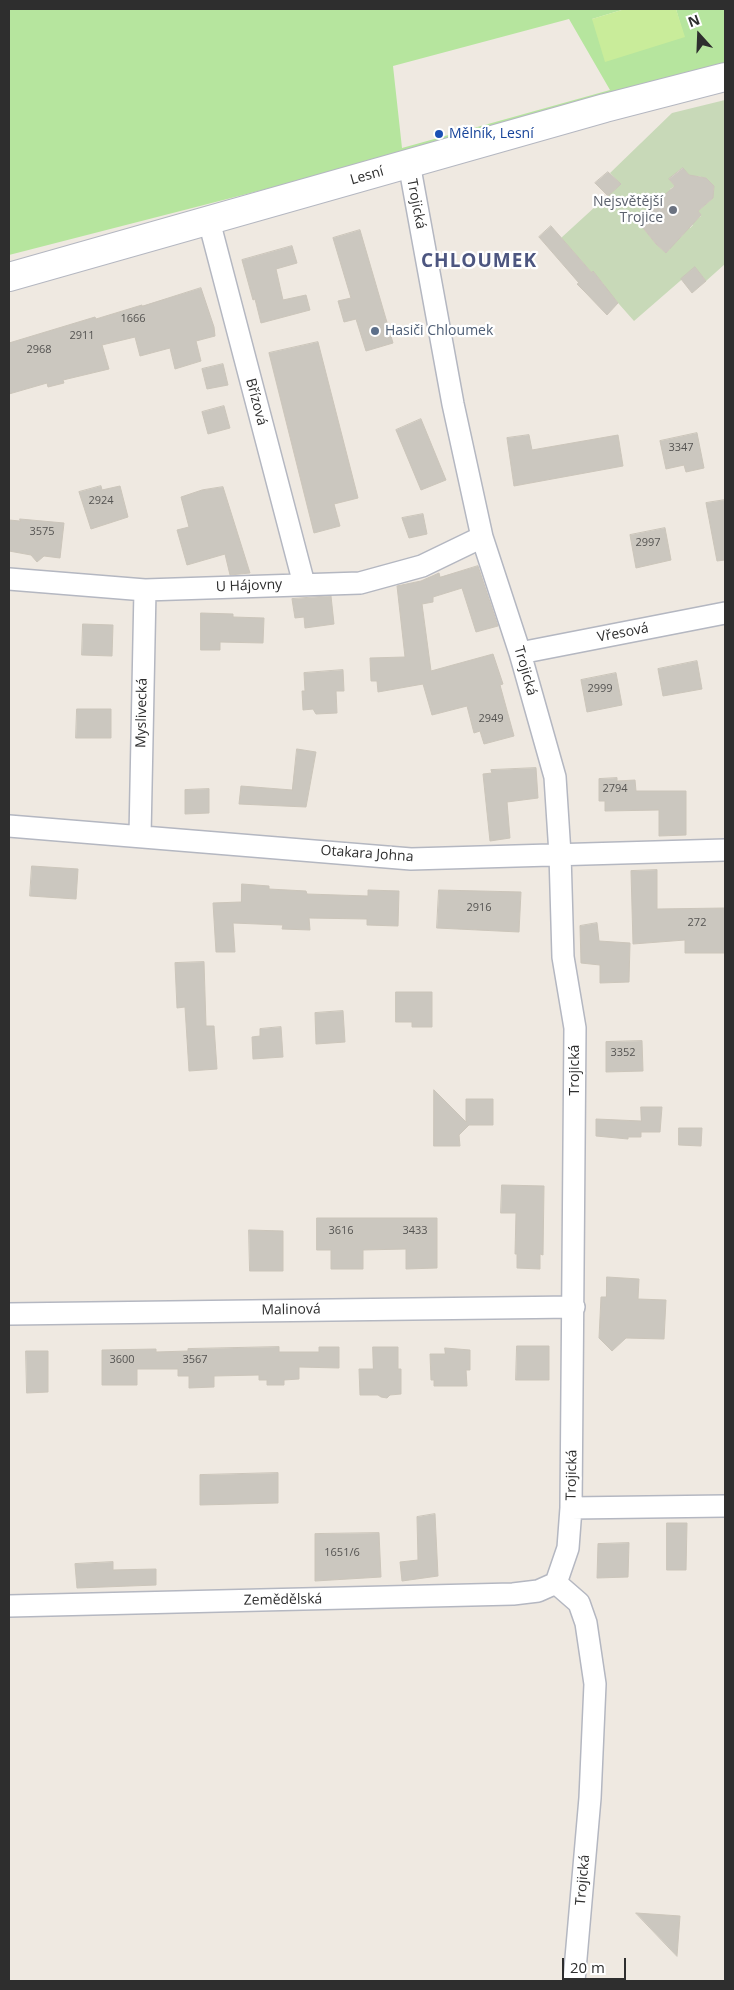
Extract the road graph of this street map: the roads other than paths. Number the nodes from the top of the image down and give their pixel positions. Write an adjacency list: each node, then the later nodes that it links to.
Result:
1 (725, 77): 2 (street, Lesní)
2 (409, 163): 3 (street, Lesní); 5 (street, Trojická)
3 (208, 221): 4 (street, Lesní); 7 (street, Břízová)
4 (9, 277)
5 (482, 537): 7 (street, U Hájovny); 10 (street, Trojická)
6 (9, 579): 8 (street, U Hájovny)
7 (304, 584): 8 (street, U Hájovny)
8 (145, 590): 12 (street, Myslivecká)
9 (725, 613): 10 (street, Vřesová)
10 (520, 653): 14 (street, Trojická)
11 (9, 826): 12 (street, Otakara Johna)
12 (140, 836): 14 (street, Otakara Johna)
13 (725, 850): 14 (street, Otakara Johna)
14 (560, 854): 15 (street, Trojická)
15 (574, 1307): 16 (street, Malinová); 18 (street, Trojická)
16 (9, 1314)
17 (725, 1506): 18 (street)
18 (571, 1508): 19 (street, Trojická)
19 (556, 1583): 20 (street, Zemědělská); 21 (street, Trojická)
20 (9, 1606)
21 (574, 1981)

